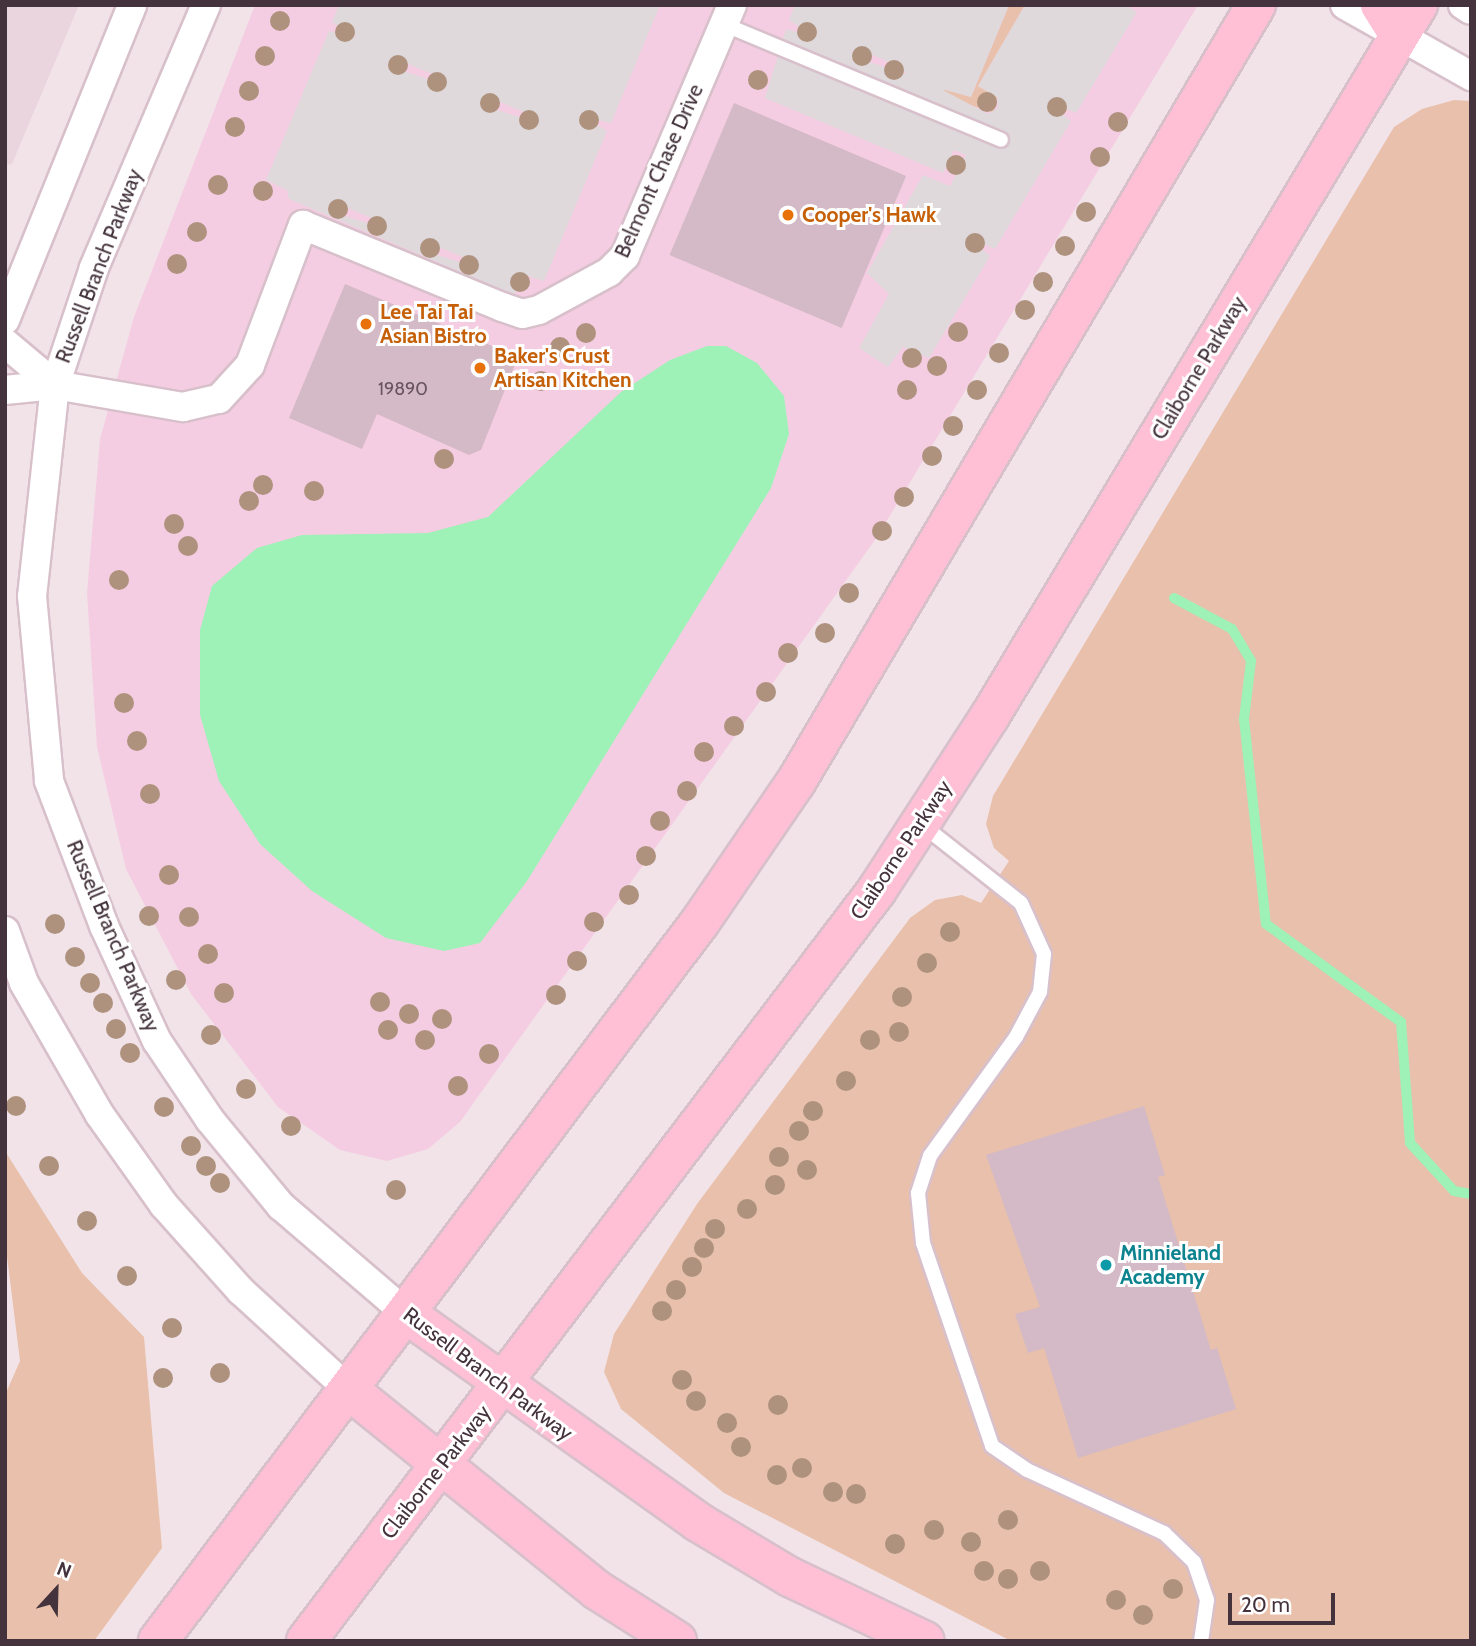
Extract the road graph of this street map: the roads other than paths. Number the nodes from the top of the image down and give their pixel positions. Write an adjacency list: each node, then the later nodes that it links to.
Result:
1 (132, 5): 11 (street)
2 (206, 5): 13 (street, Russell Branch Parkway)
3 (1256, 5): 17 (main road)
4 (1345, 5): 8 (street)
5 (1463, 5): 6 (street)
6 (1471, 10)
7 (728, 15): 10 (lane); 13 (street, Belmont Chase Drive)
8 (1399, 15): 9 (street); 15 (main road, Claiborne Parkway)
9 (1471, 76)
10 (1001, 140)
11 (5, 320)
12 (5, 343): 13 (street)
13 (55, 385): 14 (street); 17 (street, Russell Branch Parkway)
14 (5, 390)
15 (919, 823): 18 (main road, Claiborne Parkway); 25 (lane)
16 (5, 931): 19 (street)
17 (408, 1315): 18 (main road, Russell Branch Parkway); 19 (main road)
18 (503, 1387): 20 (main road, Claiborne Parkway); 24 (main road, Russell Branch Parkway)
19 (349, 1390): 20 (main road); 21 (main road)
20 (440, 1464): 22 (main road, Claiborne Parkway); 23 (main road)
21 (158, 1641)
22 (306, 1641)
23 (677, 1641)
24 (925, 1641)
25 (1201, 1641)

